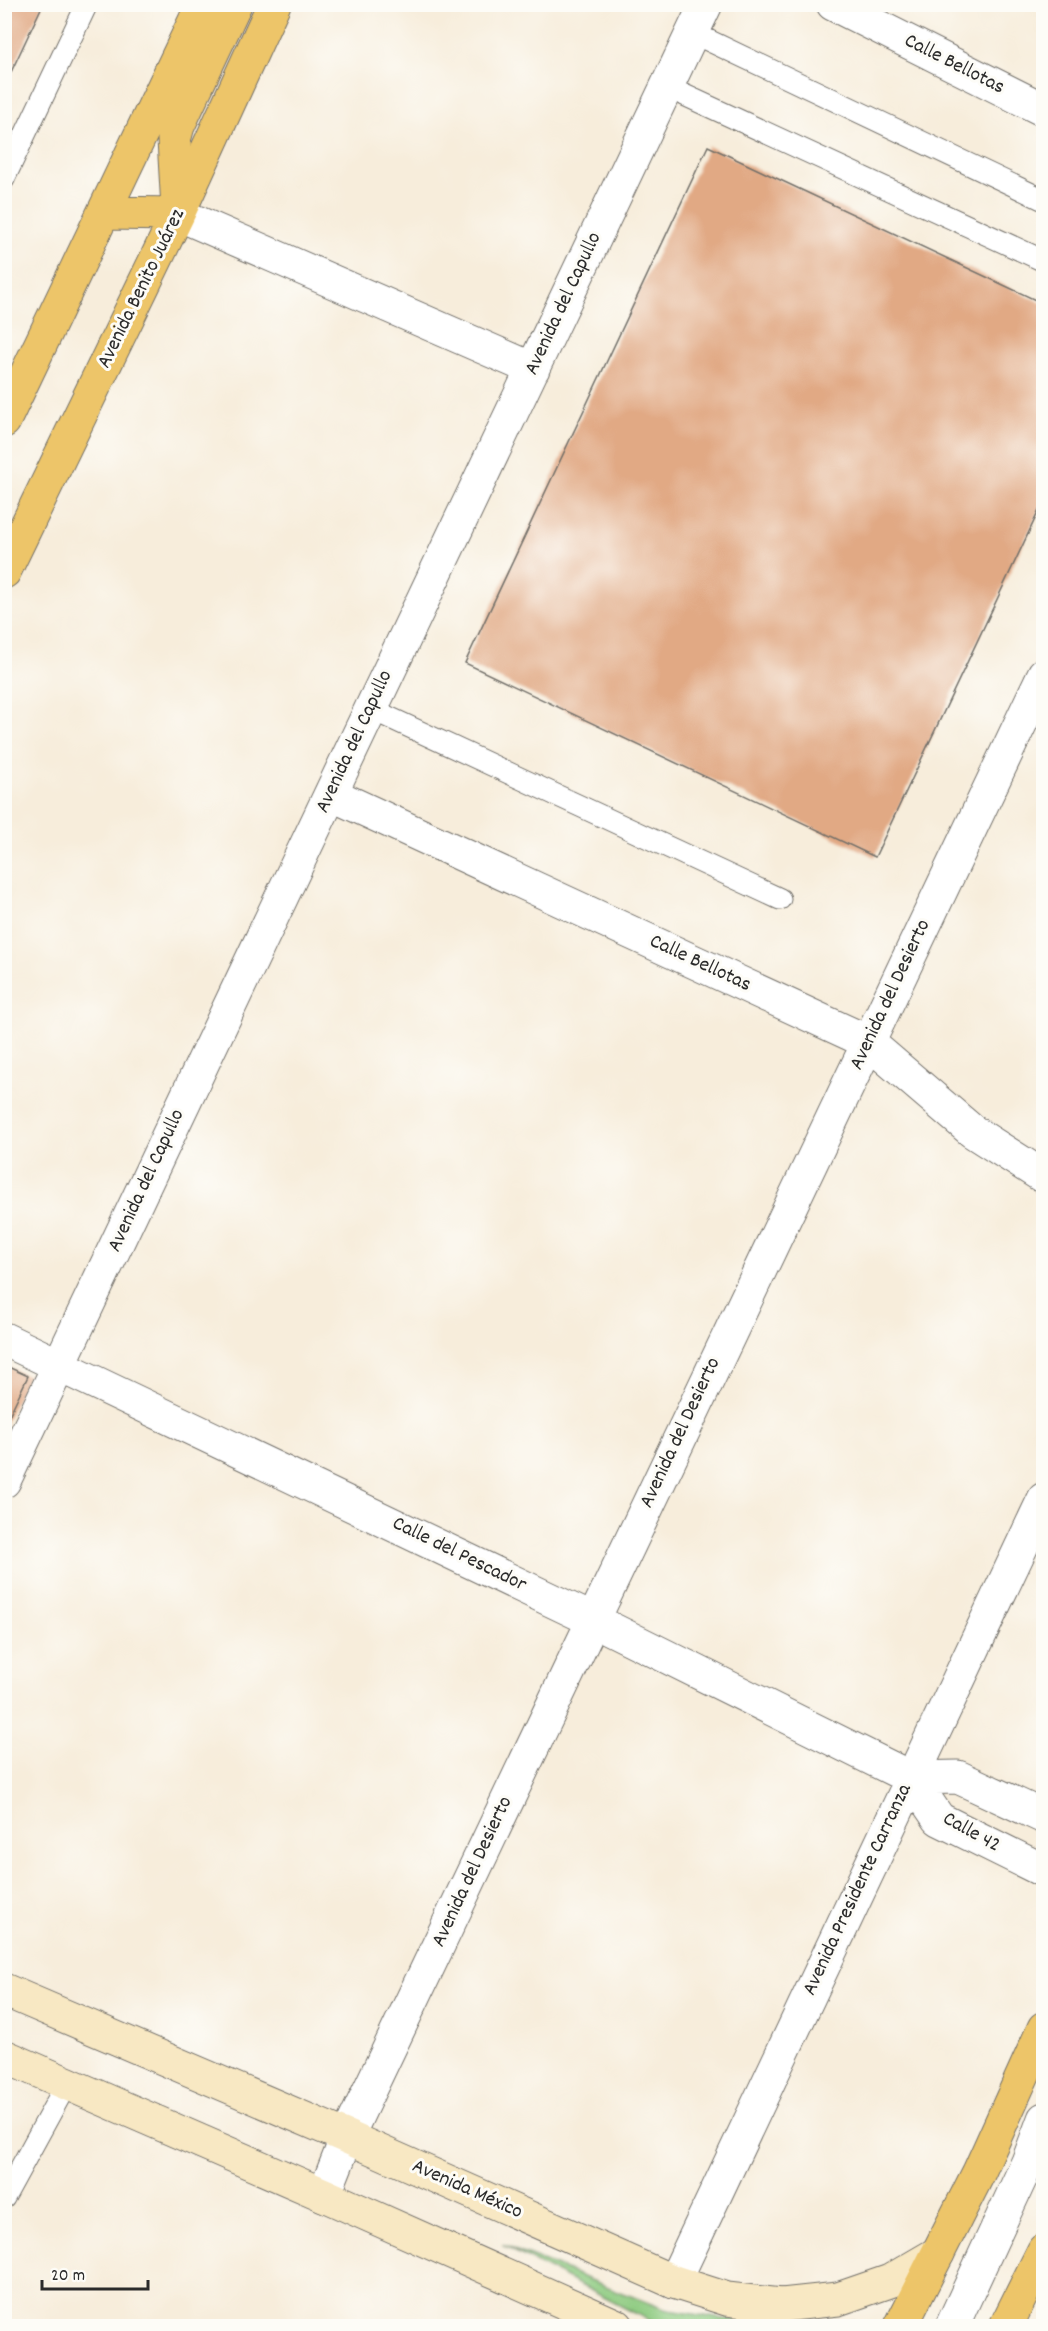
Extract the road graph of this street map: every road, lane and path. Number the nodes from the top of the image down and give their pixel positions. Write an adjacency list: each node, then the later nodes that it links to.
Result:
1 (87, 4): 9 (lane)
2 (203, 4): 11 (main road)
3 (235, 4): 12 (main road)
4 (274, 4): 12 (main road, Avenida Benito Juárez)
5 (833, 4): 8 (street, Calle Bellotas)
6 (700, 19): 7 (street, Avenida del Capullo); 10 (lane)
7 (667, 87): 13 (lane); 14 (street, Avenida del Capullo)
8 (1044, 110)
9 (4, 179)
10 (1044, 200)
11 (104, 213): 12 (main road); 15 (main road)
12 (178, 214): 14 (street); 16 (main road, Avenida Benito Juárez)
13 (1044, 261)
14 (533, 369): 18 (street, Avenida del Capullo)
15 (4, 421)
16 (4, 572)
17 (1044, 674): 21 (street, Avenida del Desierto)
18 (371, 709): 19 (street, Avenida del Capullo); 20 (lane)
19 (331, 794): 21 (street, Calle Bellotas); 24 (street, Avenida del Capullo)
20 (780, 899)
21 (868, 1042): 22 (street, Calle Bellotas); 27 (street, Avenida del Desierto)
22 (1044, 1177)
23 (4, 1339): 24 (street, Calle del Pescador)
24 (60, 1364): 25 (street, Avenida del Capullo); 27 (street, Calle del Pescador)
25 (4, 1481)
26 (1044, 1499): 28 (street, Avenida Presidente Carranza)
27 (593, 1620): 28 (street, Calle del Pescador); 36 (street, Avenida del Desierto)
28 (910, 1778): 29 (street, Calle 42); 30 (street, Calle 42); 41 (street, Avenida Presidente Carranza)
29 (1044, 1817)
30 (1044, 1871)
31 (4, 1990): 36 (street, Avenida México)
32 (1044, 2028): 40 (main road)
33 (4, 2056): 34 (street)
34 (67, 2083): 37 (street); 38 (lane)
35 (1044, 2119): 44 (street)
36 (347, 2137): 37 (street, Avenida del Desierto); 41 (street, Avenida México)
37 (324, 2195): 42 (street)
38 (4, 2198)
39 (1044, 2250): 45 (main road)
40 (938, 2253): 41 (street, Avenida México); 43 (main road)
41 (674, 2282)
42 (617, 2326)
43 (901, 2326)
44 (952, 2326)
45 (1006, 2326)

